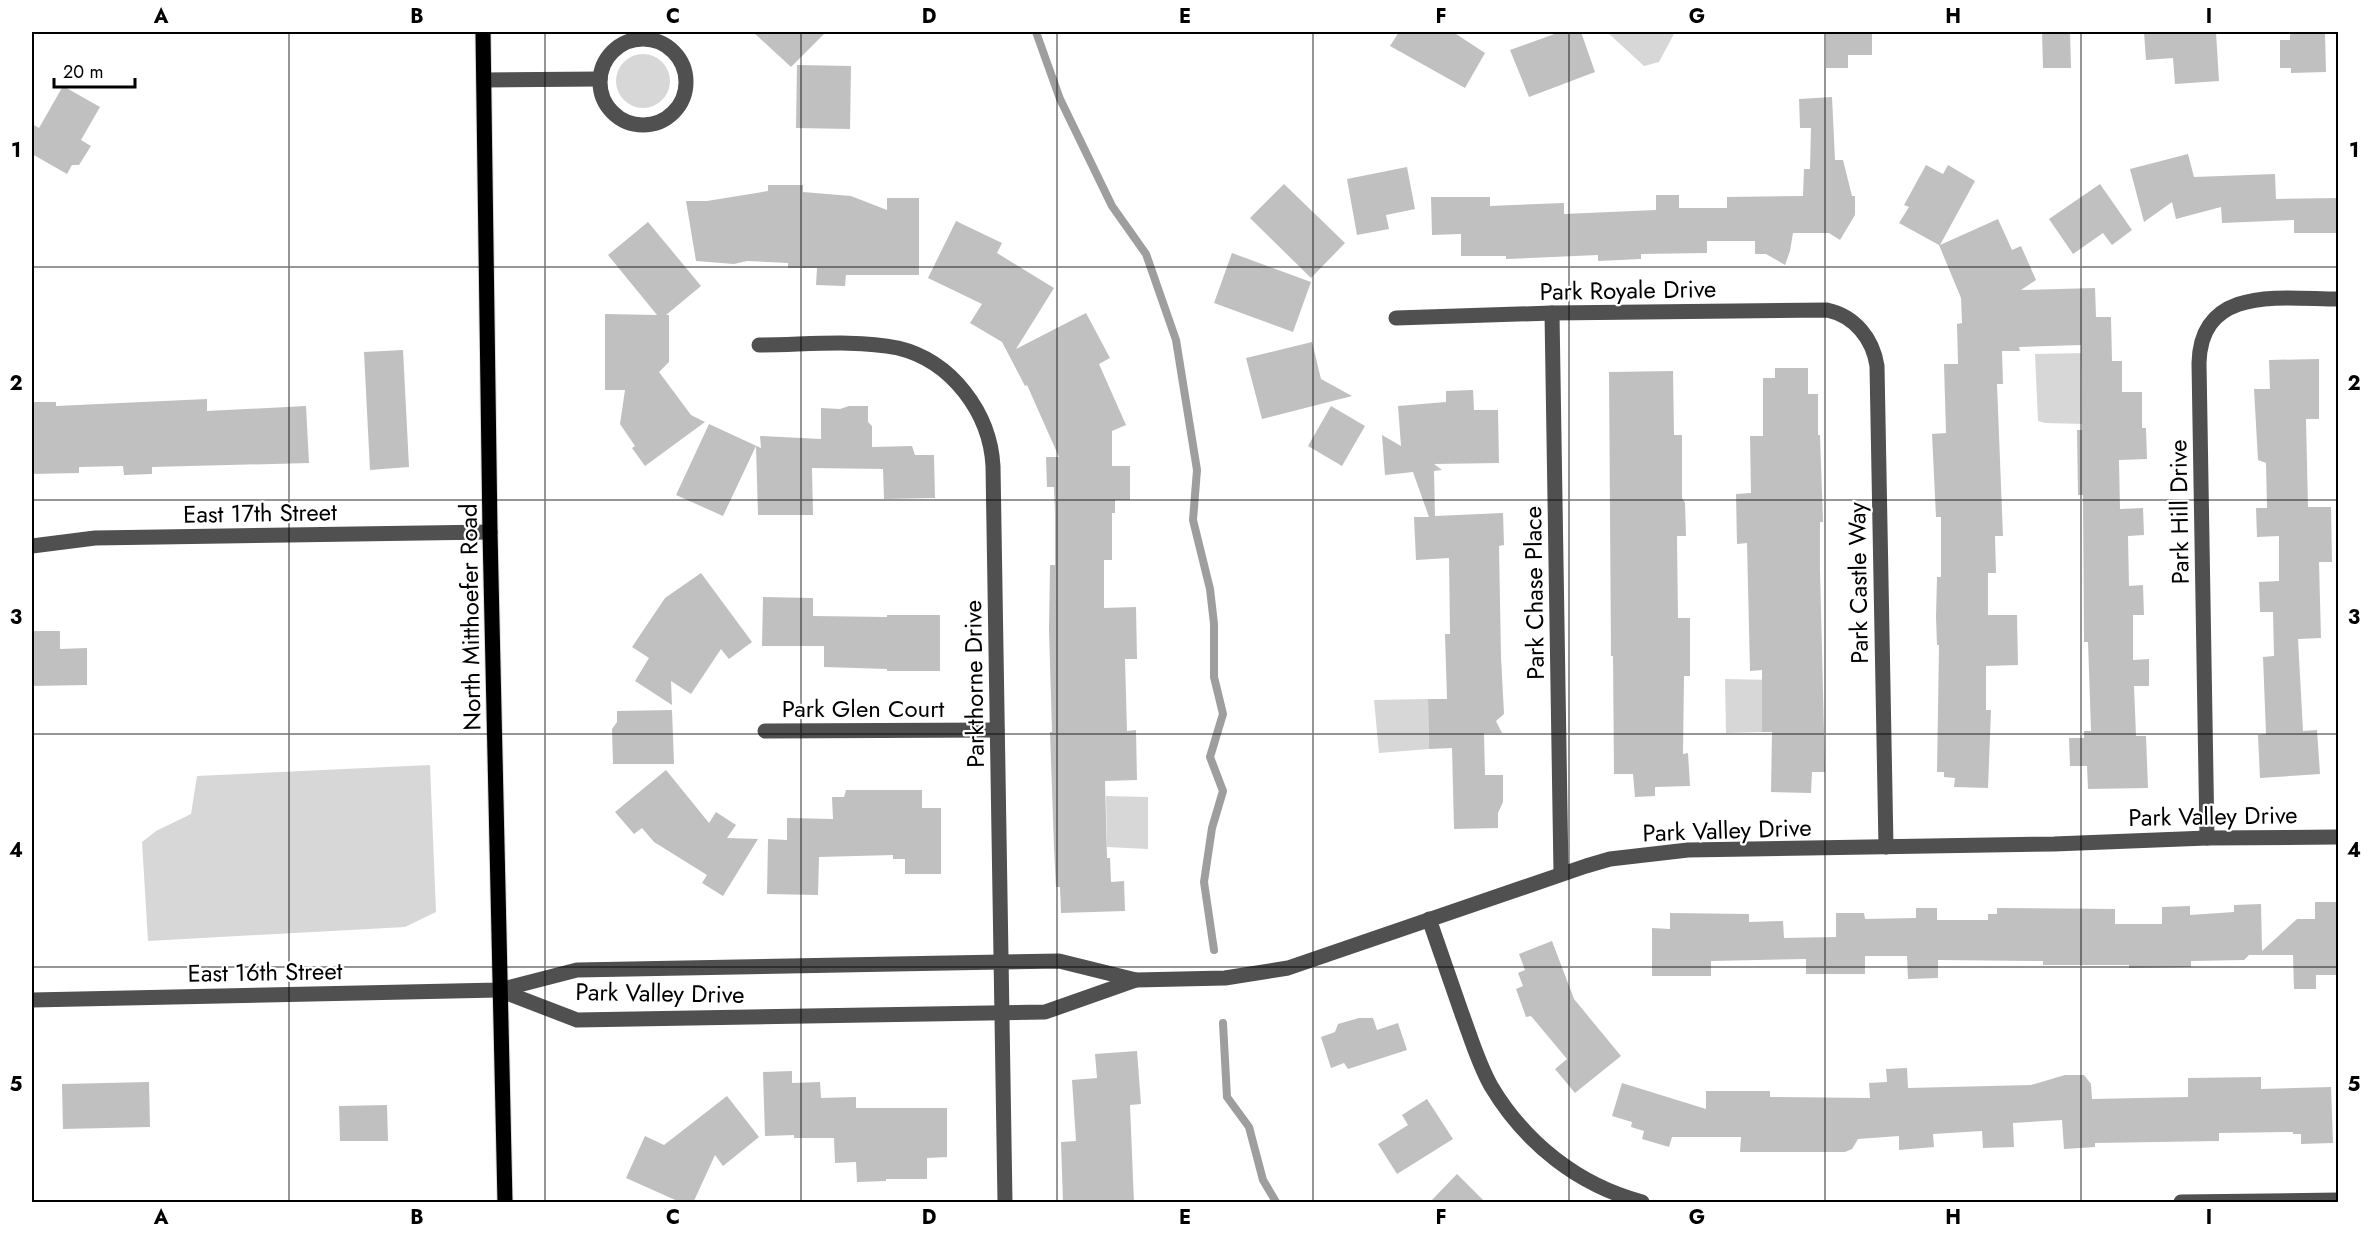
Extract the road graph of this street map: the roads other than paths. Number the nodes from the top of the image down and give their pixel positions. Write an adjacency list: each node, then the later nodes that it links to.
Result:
1 (483, 32): 3 (main road, North Mitthoefer Road)
2 (600, 79): 2 (street); 3 (street)
3 (484, 80): 9 (main road, North Mitthoefer Road)
4 (2338, 299): 13 (street, Park Hill Drive)
5 (1552, 313): 6 (street, Park Royale Drive); 7 (street, Park Royale Drive); 16 (street, Park Chase Place)
6 (1396, 318)
7 (1856, 325): 15 (street, Park Castle Way)
8 (759, 345): 11 (street, Parkthorne Drive)
9 (490, 532): 10 (street, East 17th Street); 20 (main road, North Mitthoefer Road)
10 (32, 546)
11 (997, 730): 12 (street, Park Glen Court); 18 (street, Parkthorne Drive)
12 (765, 731)
13 (2207, 837): 14 (street, Park Valley Drive); 15 (street, Park Valley Drive)
14 (2338, 837)
15 (1886, 847): 16 (street, Park Valley Drive)
16 (1562, 873): 17 (street, Park Valley Drive)
17 (1429, 919): 19 (street, Park Valley Drive); 26 (street)
18 (1001, 962): 19 (street, Park Valley Drive); 20 (street, Park Valley Drive); 22 (street, Parkthorne Drive)
19 (1136, 980): 22 (street, Park Valley Drive)
20 (499, 990): 21 (street, East 16th Street); 22 (street, Park Valley Drive); 24 (main road, North Mitthoefer Road)
21 (32, 1000)
22 (1002, 1013): 25 (street, Parkthorne Drive)
23 (2338, 1200): 27 (street)
24 (505, 1203)
25 (1005, 1203)
26 (1642, 1203)
27 (2181, 1203)

